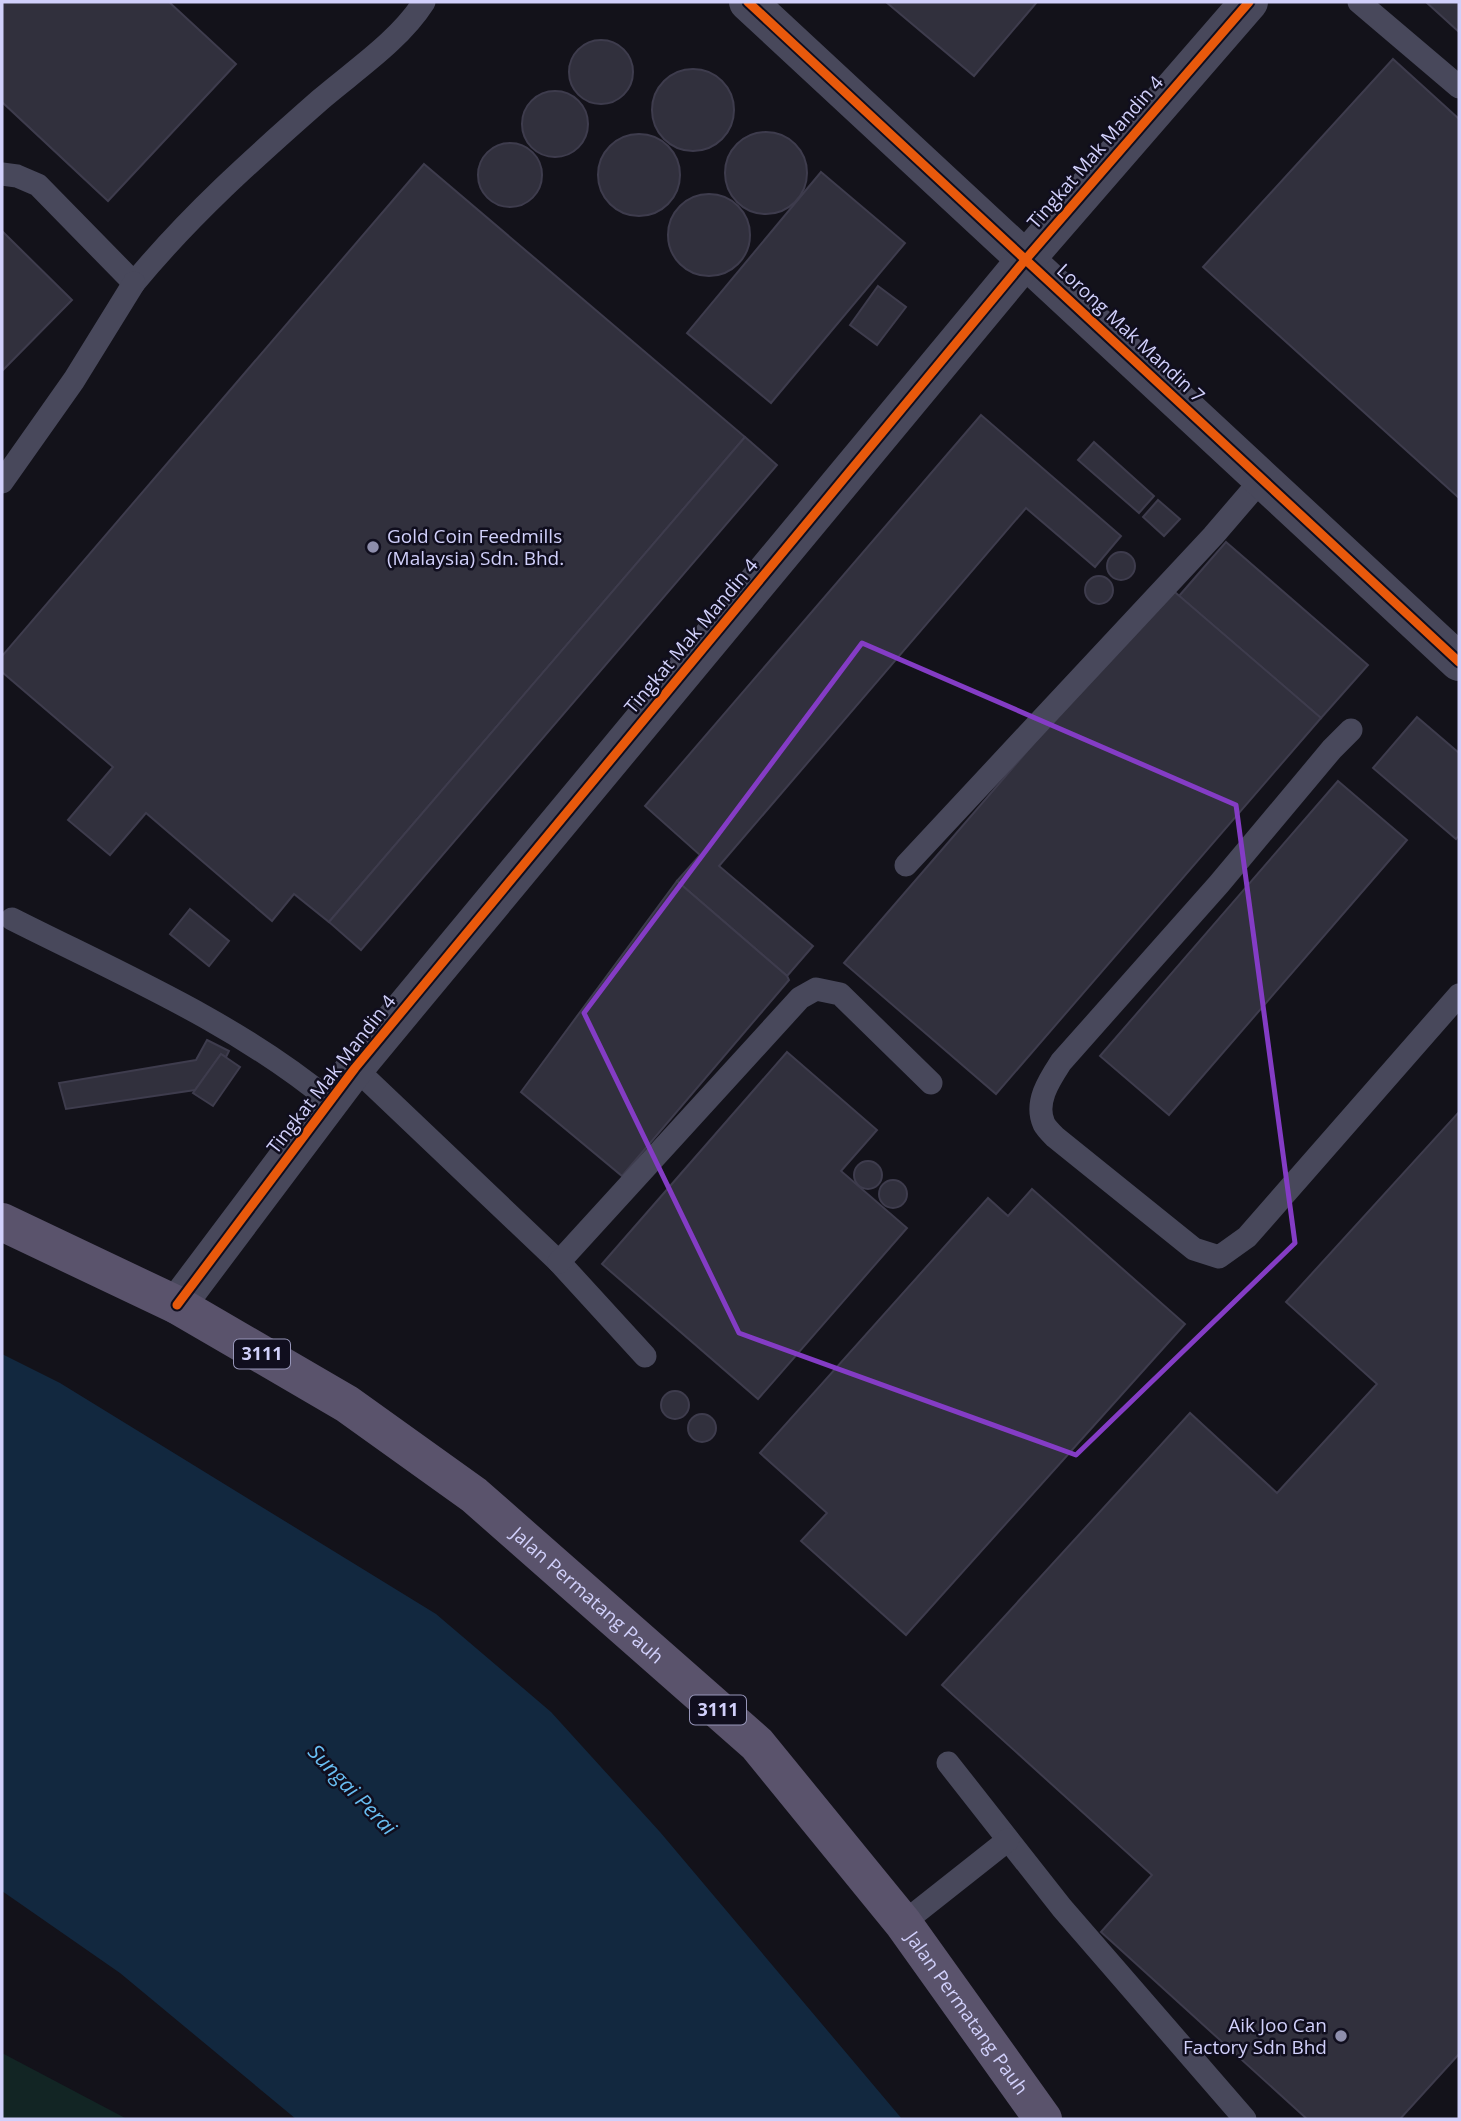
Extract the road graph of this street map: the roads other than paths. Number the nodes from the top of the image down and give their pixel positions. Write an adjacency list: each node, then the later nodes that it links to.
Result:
1 (424, 2): 8 (lane)
2 (748, 2): 7 (street, Lorong Mak Mandin 7)
3 (1249, 2): 7 (street, Tingkat Mak Mandin 4)
4 (1359, 2): 5 (lane)
5 (1459, 87)
6 (2, 174): 8 (lane)
7 (1026, 259): 9 (street, Lorong Mak Mandin 7); 16 (street, Tingkat Mak Mandin 4)
8 (134, 283): 10 (lane)
9 (1262, 479): 11 (street, Lorong Mak Mandin 7); 13 (lane)
10 (2, 482)
11 (1459, 662)
12 (1351, 730): 15 (lane)
13 (906, 865)
14 (12, 919): 18 (lane)
15 (1459, 995)
16 (355, 1068): 18 (street, Tingkat Mak Mandin 4); 20 (lane)
17 (931, 1083): 20 (lane)
18 (330, 1101): 21 (street, Tingkat Mak Mandin 4)
19 (2, 1222): 21 (main road, Jalan Permatang Pauh / 3111)
20 (559, 1262): 22 (lane)
21 (177, 1305): 25 (main road, Jalan Permatang Pauh / 3111)
22 (645, 1356)
23 (948, 1763): 24 (lane)
24 (1008, 1840): 25 (lane); 27 (lane)
25 (903, 1923): 26 (main road, Jalan Permatang Pauh / 3111)
26 (1043, 2119)
27 (1245, 2119)

